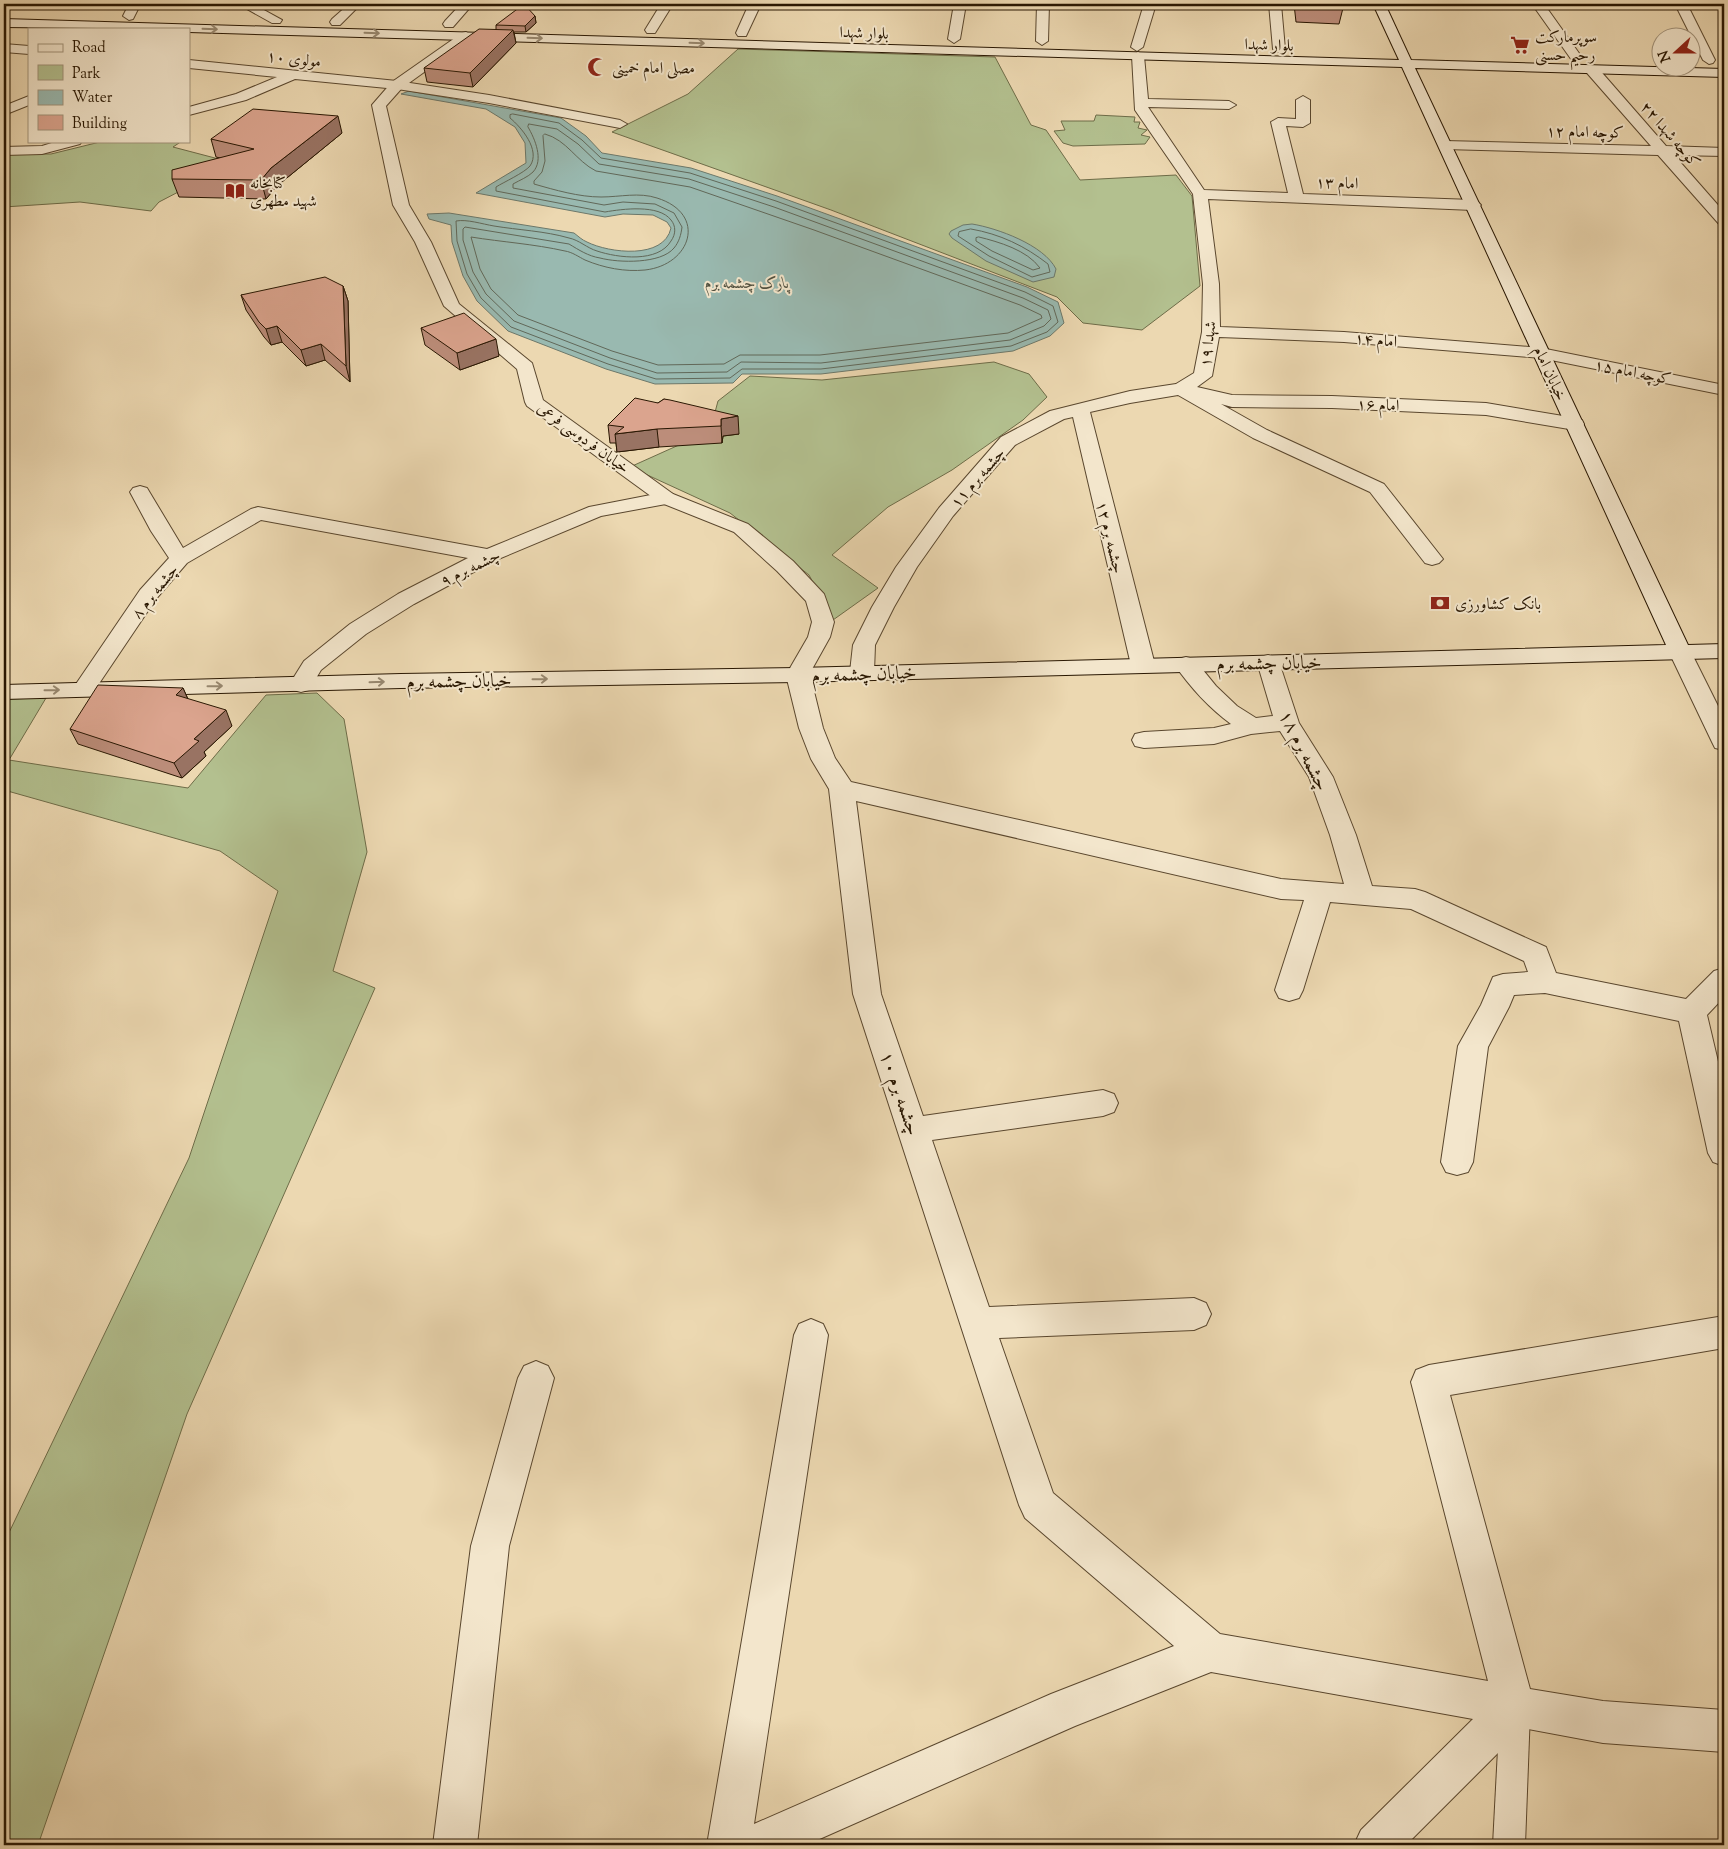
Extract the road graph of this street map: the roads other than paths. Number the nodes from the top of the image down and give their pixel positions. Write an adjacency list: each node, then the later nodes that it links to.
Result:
1 (244, 4): 15 (street)
2 (354, 4): 16 (street)
3 (467, 4): 18 (street)
4 (667, 4): 21 (street)
5 (755, 4): 22 (street)
6 (960, 4): 25 (street)
7 (1043, 4): 26 (street)
8 (1150, 4): 31 (street)
9 (1275, 4): 29 (street)
10 (1379, 4): 33 (street, خیابان امام)
11 (1538, 4): 32 (street)
12 (1680, 4): 35 (street)
13 (129, 10): 14 (street, بلوار شهدا); 15 (street, بلوار شهدا)
14 (4, 12)
15 (276, 20): 16 (street, بلوار شهدا)
16 (336, 22): 18 (street, بلوار شهدا)
17 (4, 23): 19 (street, بلوار شهدا, one-way to 19)
18 (449, 24): 21 (street, بلوار شهدا)
19 (182, 28)
20 (190, 28): 23 (street, بلوار شهدا, one-way to 23)
21 (651, 30): 22 (street, بلوار شهدا)
22 (742, 33): 24 (street, بلوار شهدا)
23 (466, 36): 28 (street, بلوار شهدا, one-way to 28); 41 (street, خیابان فردوسی فرعی)
24 (889, 37): 25 (street, بلوار شهدا); 28 (street)
25 (954, 39): 26 (street, بلوار شهدا)
26 (1042, 41): 31 (street, بلوار شهدا)
27 (4, 48): 30 (street)
28 (879, 49): 31 (street, بلوار شهدا)
29 (1279, 49): 31 (street, بلوار شهدا); 33 (street, بلوار شهدا)
30 (28, 50)
31 (1137, 51): 33 (street, بلوار شهدا); 44 (street, شهدا ۱۹)
32 (1556, 55)
33 (1406, 56): 38 (street, بلوار شهدا); 50 (street, خیابان امام)
34 (1700, 60): 35 (street)
35 (1709, 60): 36 (street)
36 (1724, 60)
37 (190, 64): 39 (street, مولوی ۱۰)
38 (1592, 70): 40 (street, بلوار شهدا); 52 (street, کوچه شهدا ۲۲)
39 (296, 74): 41 (street, مولوی ۱۰); 47 (street)
40 (1724, 74)
41 (397, 85): 48 (street, مولوی ۱۰); 65 (street, خیابان فردوسی فرعی)
42 (28, 100): 46 (street)
43 (1303, 100): 55 (street)
44 (1141, 103): 45 (street); 54 (street, شهدا ۱۹)
45 (1229, 105)
46 (4, 111)
47 (190, 111)
48 (620, 124)
49 (70, 142): 51 (street)
50 (1445, 145): 52 (street, کوچه امام ۱۲); 56 (street, خیابان امام)
51 (4, 151)
52 (1663, 151): 53 (street, کوچه امام ۱۲); 57 (street, کوچه شهدا ۲۲)
53 (1724, 152)
54 (1200, 194): 55 (street, امام ۱۳); 58 (street, شهدا ۱۹)
55 (1297, 198): 56 (street, امام ۱۳)
56 (1473, 205): 59 (street, خیابان امام)
57 (1724, 222)
58 (1211, 332): 59 (street, امام ۱۴); 60 (street, شهدا ۱۹)
59 (1541, 353): 61 (street, کوچه امام ۱۵); 63 (street, خیابان امام)
60 (1181, 389): 62 (street, چشمه برم ۱۱); 63 (street, امام ۱۶); 68 (street, شهدا ۱۹)
61 (1724, 390)
62 (1080, 409): 73 (street, چشمه برم ۱۲); 74 (street, چشمه برم ۱۱)
63 (1575, 424): 69 (street, خیابان امام)
64 (140, 492): 67 (street, چشمه برم ۸)
65 (666, 498): 66 (street, چشمه برم ۹); 75 (street, خیابان فردوسی فرعی)
66 (490, 556): 67 (street); 76 (street, چشمه برم ۹)
67 (180, 559): 77 (street, چشمه برم ۸)
68 (1432, 559)
69 (1680, 652): 70 (street, خیابان چشمه برم); 71 (street, خیابان چشمه برم); 82 (street, خیابان امام)
70 (1724, 652)
71 (1268, 662): 72 (street, خیابان چشمه برم); 79 (street, چشمه برم ۱۸)
72 (1186, 664): 73 (street, خیابان چشمه برم); 80 (street)
73 (1143, 665): 74 (street, خیابان چشمه برم)
74 (862, 672): 75 (street, خیابان چشمه برم)
75 (798, 675): 76 (street, خیابان چشمه برم, one-way to 75); 83 (street, چشمه برم ۱۰)
76 (301, 684): 77 (street, خیابان چشمه برم, one-way to 76)
77 (84, 689): 78 (street, خیابان چشمه برم, one-way to 77)
78 (4, 692)
79 (1287, 722): 80 (street); 85 (street, چشمه برم ۱۸)
80 (1251, 726): 81 (street)
81 (1144, 740)
82 (1724, 742)
83 (842, 789): 84 (street); 91 (street, چشمه برم ۱۰)
84 (1320, 892): 85 (street); 88 (street)
85 (1361, 895): 87 (street)
86 (1724, 979): 89 (street)
87 (1545, 982): 89 (street); 93 (street)
88 (1289, 990)
89 (1692, 1012): 92 (street)
90 (1103, 1103): 91 (street)
91 (913, 1130): 95 (street, چشمه برم ۱۰)
92 (1724, 1153)
93 (1457, 1162)
94 (1194, 1314): 95 (street)
95 (978, 1323): 99 (street, چشمه برم ۱۰)
96 (1724, 1332): 100 (street)
97 (811, 1335): 103 (street)
98 (536, 1378): 102 (street)
99 (1211, 1652): 100 (street); 104 (street)
100 (1515, 1707): 101 (street); 105 (street); 106 (lane)
101 (1724, 1731)
102 (455, 1845)
103 (729, 1845)
104 (757, 1845)
105 (1376, 1845)
106 (1509, 1845)

